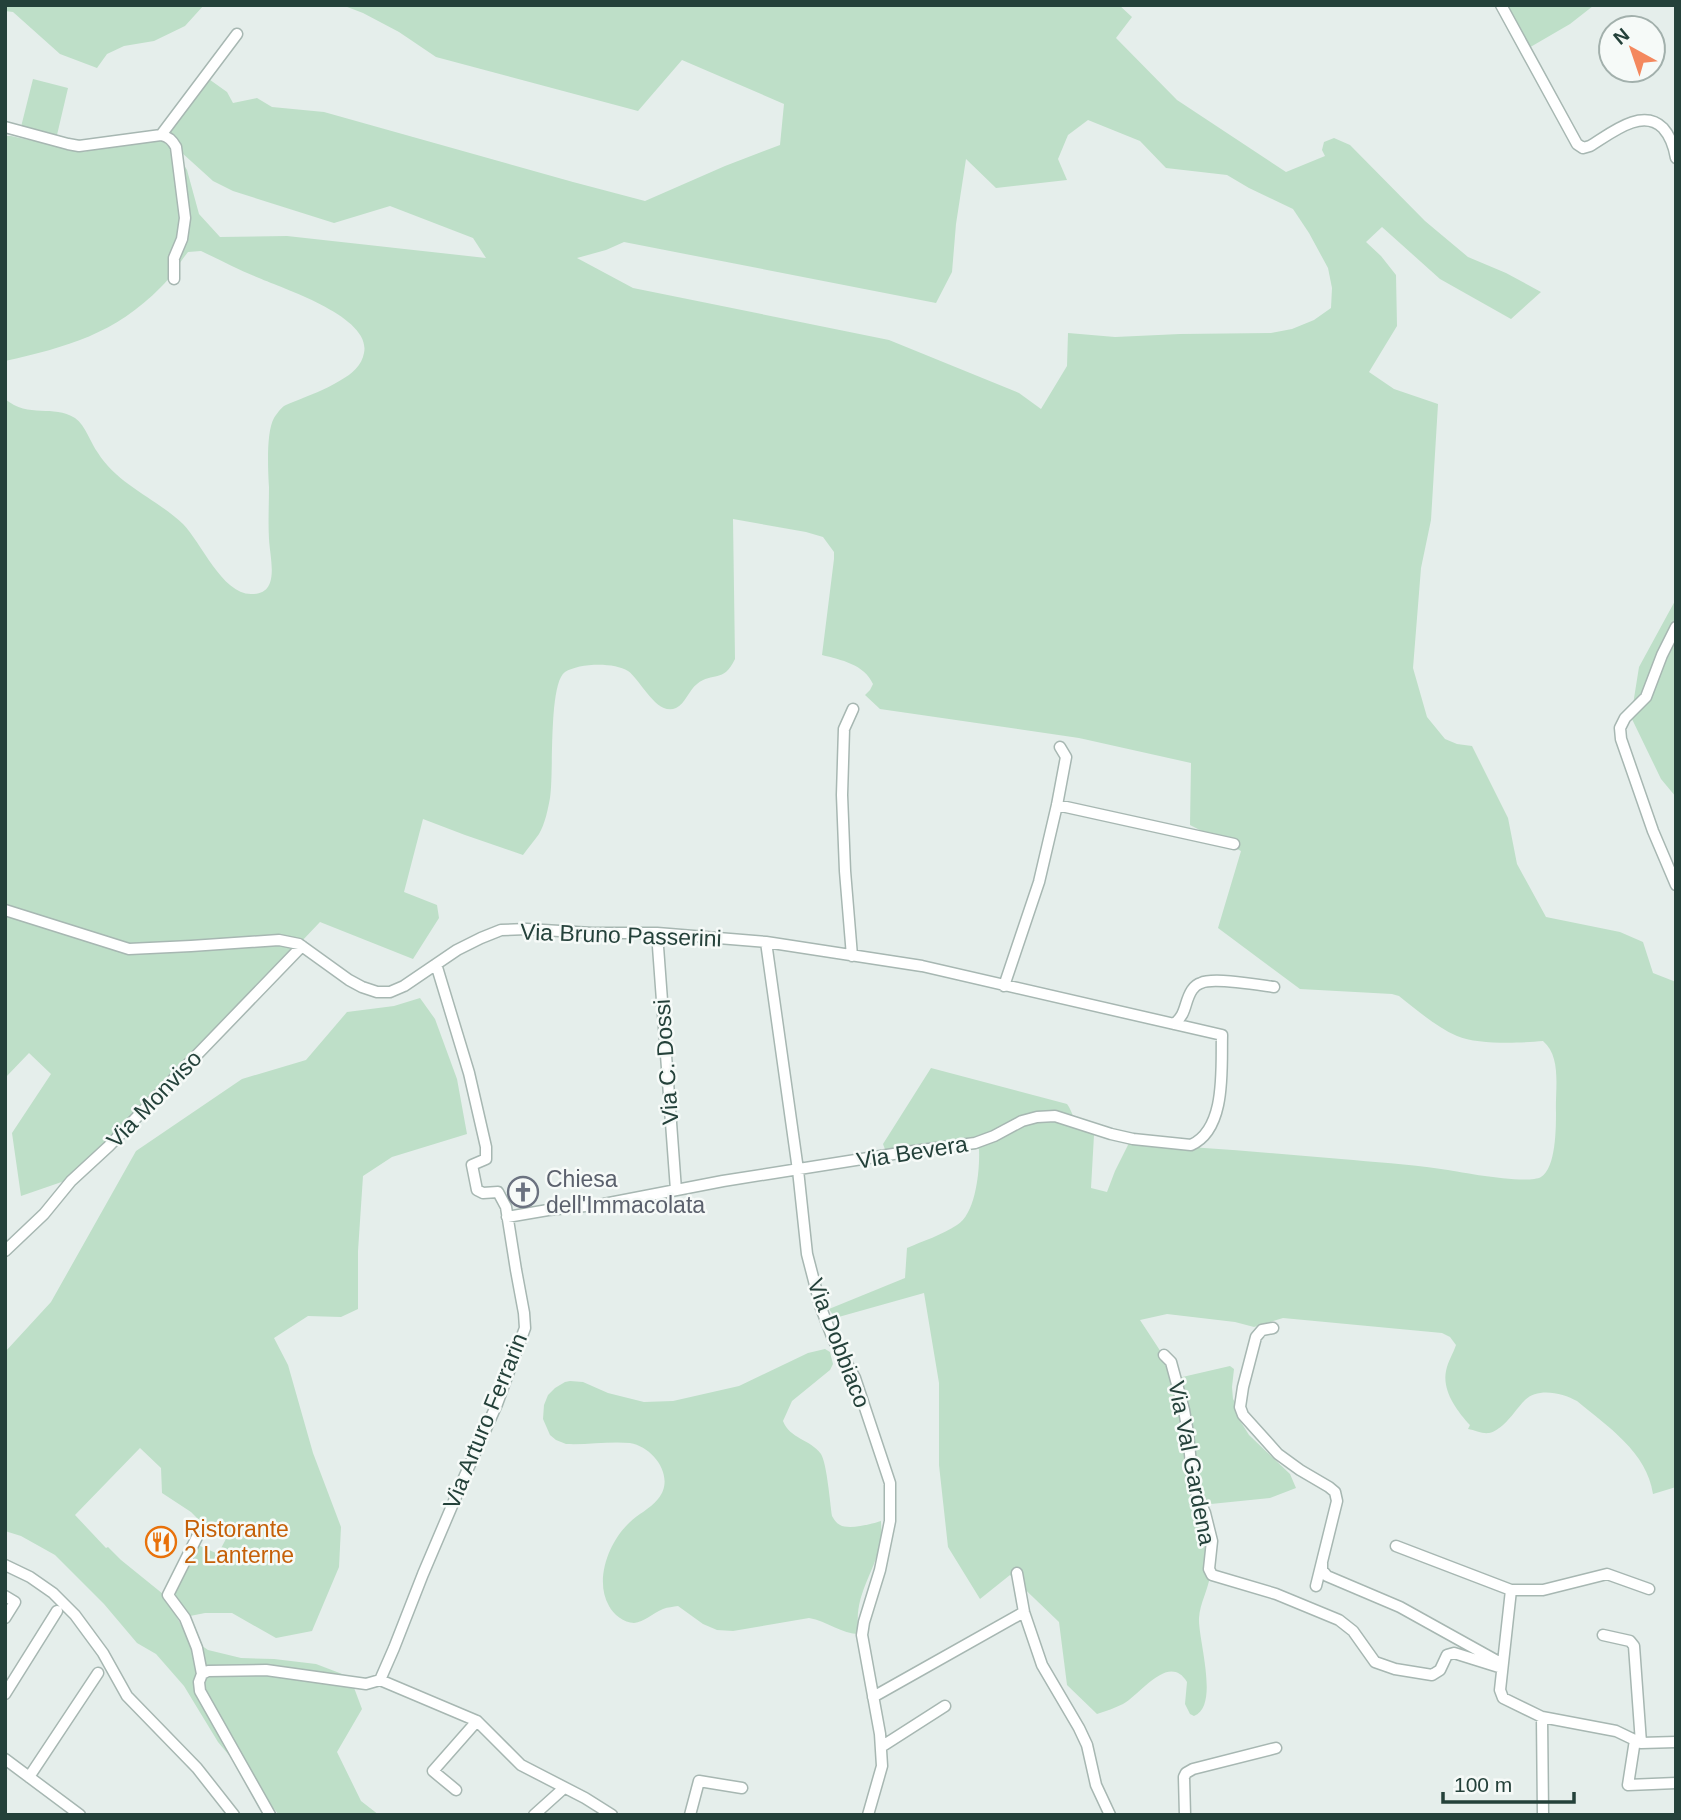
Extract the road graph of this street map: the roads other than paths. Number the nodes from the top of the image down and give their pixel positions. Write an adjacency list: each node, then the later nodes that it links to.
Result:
1 (1500, 5): 5 (street)
2 (237, 34): 4 (street)
3 (5, 127): 4 (street)
4 (161, 135): 6 (street)
5 (1676, 158)
6 (174, 279)
7 (1676, 627): 12 (street)
8 (853, 709): 17 (street)
9 (1060, 747): 10 (street)
10 (1057, 805): 11 (street); 19 (street)
11 (1234, 844)
12 (1676, 884)
13 (5, 910): 16 (street, Via Bruno Passerini)
14 (657, 933): 15 (street, Via Bruno Passerini); 18 (street, Via Bruno Passerini); 24 (street, Via C. Dossi)
15 (766, 942): 17 (street, Via Bruno Passerini); 23 (street, Via Dobbiaco)
16 (302, 946): 18 (street, Via Bruno Passerini); 26 (street, Via Monviso)
17 (852, 956): 19 (street, Via Bruno Passerini)
18 (436, 964): 25 (street, Via Arturo Ferrarin)
19 (1004, 986): 21 (street, Via Bruno Passerini)
20 (1274, 986): 21 (street)
21 (1174, 1024): 22 (street, Via Bruno Passerini)
22 (1222, 1034): 23 (street, Via Bevera)
23 (798, 1170): 24 (street); 47 (street, Via Dobbiaco)
24 (676, 1191): 25 (street)
25 (507, 1217): 45 (street, Via Arturo Ferrarin)
26 (5, 1251)
27 (1273, 1328): 31 (street)
28 (1164, 1354): 42 (street, Via Val Gardena)
29 (197, 1537): 44 (street)
30 (1396, 1546): 36 (street)
31 (1321, 1562): 34 (street); 42 (street)
32 (5, 1565): 62 (street)
33 (1017, 1573): 39 (street)
34 (1315, 1586)
35 (1649, 1589): 36 (street)
36 (1511, 1590): 42 (street)
37 (5, 1596): 40 (street)
38 (57, 1611): 46 (street)
39 (1024, 1612): 47 (street); 68 (street)
40 (5, 1618)
41 (1603, 1635): 51 (street)
42 (1502, 1666): 49 (street)
43 (99, 1673): 56 (street)
44 (202, 1674): 45 (street); 63 (street)
45 (380, 1680): 50 (street)
46 (5, 1694)
47 (873, 1697): 53 (street, Via Dobbiaco)
48 (945, 1706): 53 (street)
49 (1542, 1717): 51 (street); 70 (street)
50 (477, 1721): 58 (street); 60 (street)
51 (1638, 1741): 52 (street); 57 (street)
52 (1676, 1742)
53 (881, 1747): 67 (street, Via Dobbiaco)
54 (1276, 1748): 69 (street)
55 (5, 1759): 56 (street)
56 (29, 1777): 61 (street)
57 (1676, 1783)
58 (564, 1788): 64 (street); 65 (street)
59 (741, 1788): 66 (street)
60 (456, 1790)
61 (80, 1815)
62 (234, 1815)
63 (270, 1815)
64 (534, 1815)
65 (612, 1815)
66 (690, 1815)
67 (868, 1815)
68 (1110, 1815)
69 (1185, 1815)
70 (1543, 1815)

